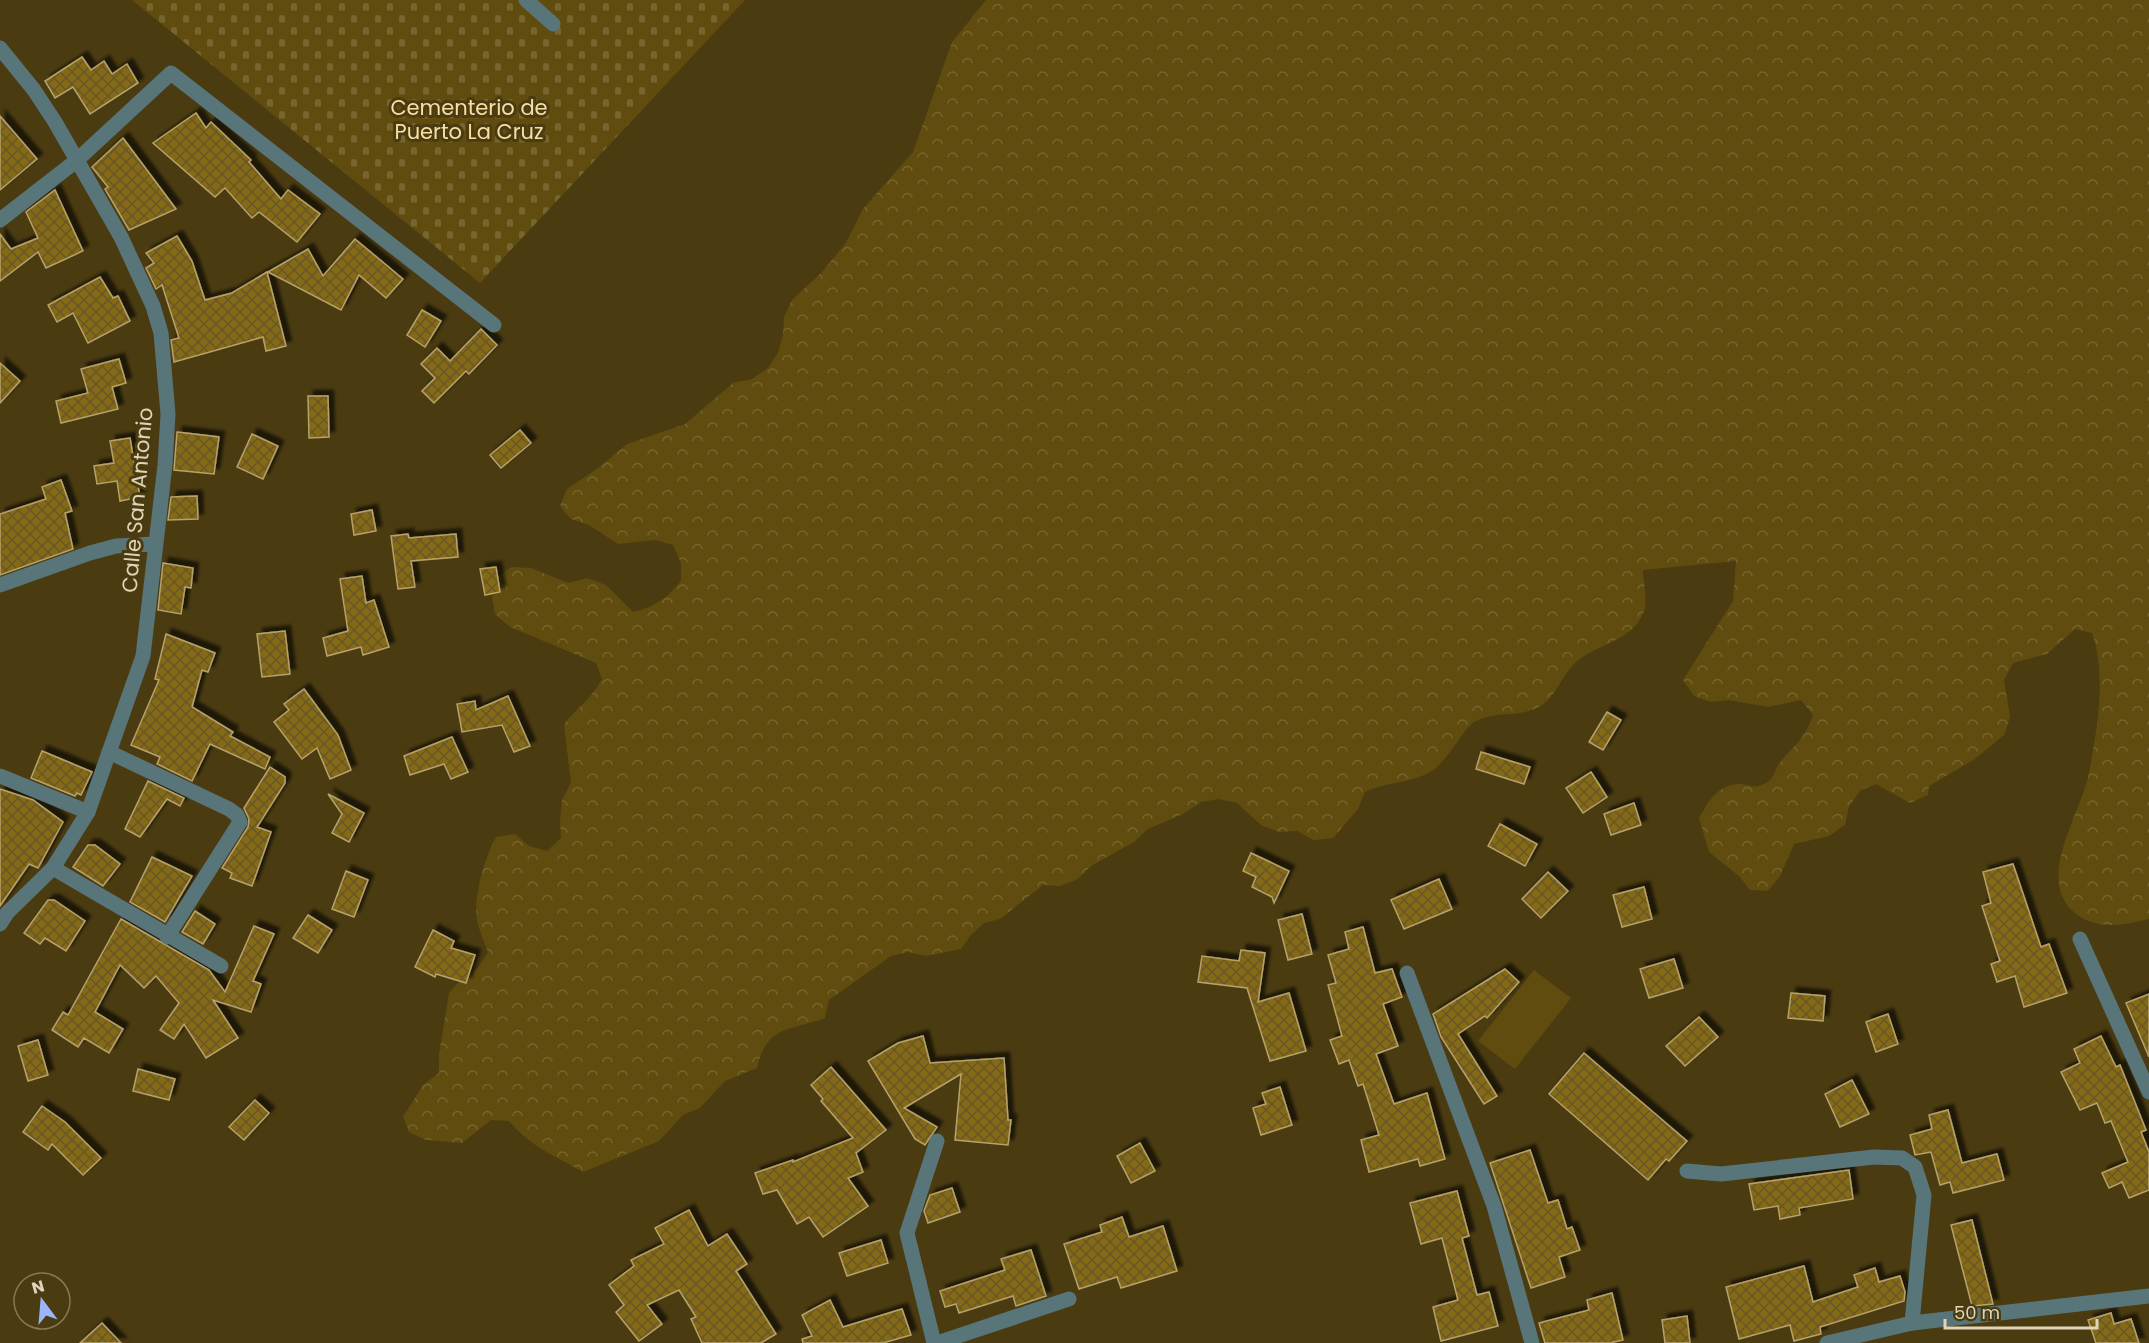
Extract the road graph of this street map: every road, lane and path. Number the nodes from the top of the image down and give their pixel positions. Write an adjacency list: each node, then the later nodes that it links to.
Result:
1 (526, 0): 2 (street)
2 (553, 24)
3 (0, 48): 4 (street, Calle San Antonio)
4 (76, 161): 5 (street); 6 (street); 7 (street, Calle San Antonio)
5 (0, 220)
6 (494, 325)
7 (155, 544): 8 (street); 9 (street, Calle San Antonio)
8 (0, 585)
9 (109, 752): 11 (street, Calle San Antonio); 14 (street)
10 (0, 776): 11 (street)
11 (88, 812): 12 (street, Calle San Antonio)
12 (52, 868): 13 (street, Calle San Antonio); 14 (street)
13 (0, 924)
14 (168, 937): 16 (street)
15 (2080, 939): 18 (street)
16 (221, 966)
17 (1407, 973): 25 (street)
18 (2149, 1092)
19 (937, 1141): 24 (street)
20 (1687, 1171): 23 (street)
21 (2149, 1296): 23 (street)
22 (1069, 1299): 24 (street)
23 (1912, 1323): 26 (street)
24 (935, 1343)
25 (1532, 1343)
26 (1827, 1343)

